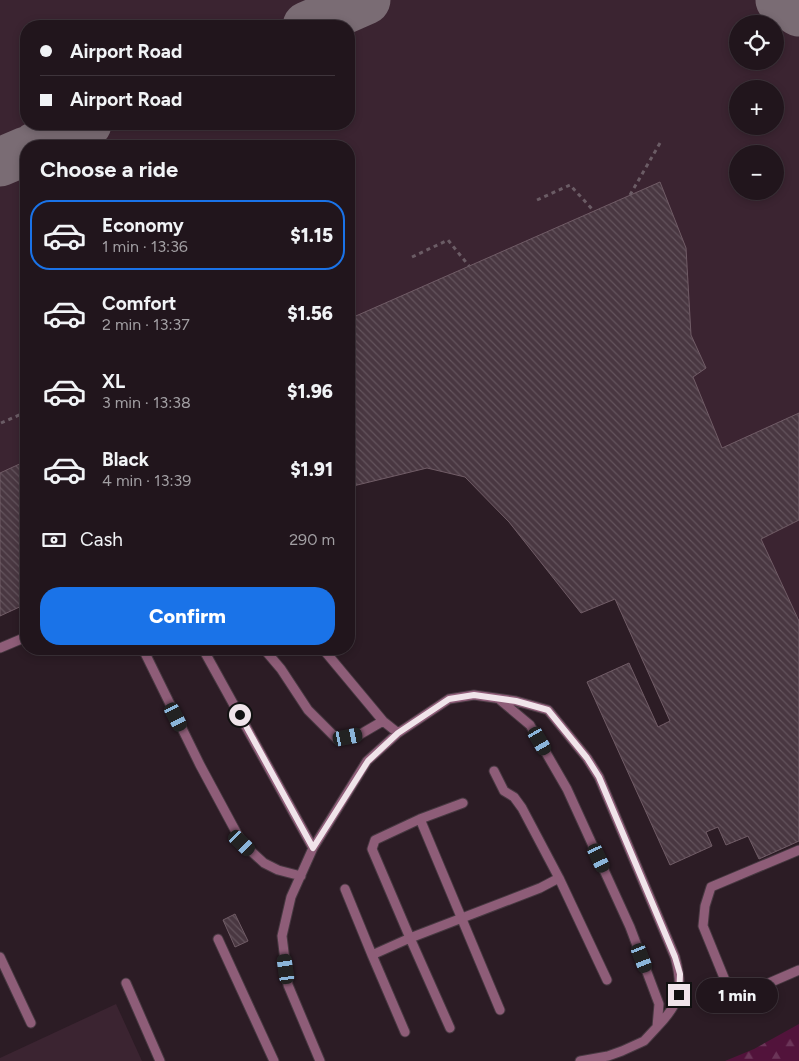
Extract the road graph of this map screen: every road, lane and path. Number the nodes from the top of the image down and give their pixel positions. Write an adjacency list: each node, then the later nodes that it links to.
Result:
1 (660, 143): 2 (path)
2 (630, 195)
3 (537, 200): 4 (path)
4 (593, 210)
5 (412, 257): 6 (path)
6 (468, 266)
7 (20, 415): 8 (path)
8 (1, 423)
9 (20, 640): 10 (lane)
10 (0, 648)
11 (146, 655): 23 (lane)
12 (206, 655): 21 (lane)
13 (269, 655): 16 (lane)
14 (328, 655): 16 (lane)
15 (499, 699): 17 (lane); 36 (lane); 36 (lane)
16 (383, 721): 17 (lane)
17 (398, 733): 21 (lane)
18 (494, 771): 24 (lane)
19 (463, 803): 20 (lane)
20 (420, 819): 26 (lane); 27 (lane)
21 (313, 848): 23 (lane)
22 (799, 850): 31 (lane)
23 (300, 876): 41 (lane)
24 (559, 878): 26 (lane); 32 (lane)
25 (345, 889): 29 (lane)
26 (462, 919): 27 (lane); 34 (lane)
27 (410, 938): 29 (lane); 37 (lane)
28 (218, 939): 40 (lane)
29 (372, 955): 38 (lane)
30 (0, 957): 35 (lane)
31 (799, 970)
32 (607, 980)
33 (126, 983): 39 (lane)
34 (500, 1010)
35 (31, 1022)
36 (657, 1027): 42 (lane)
37 (450, 1028)
38 (405, 1032)
39 (160, 1061)
40 (274, 1061)
41 (320, 1061)
42 (580, 1061)

